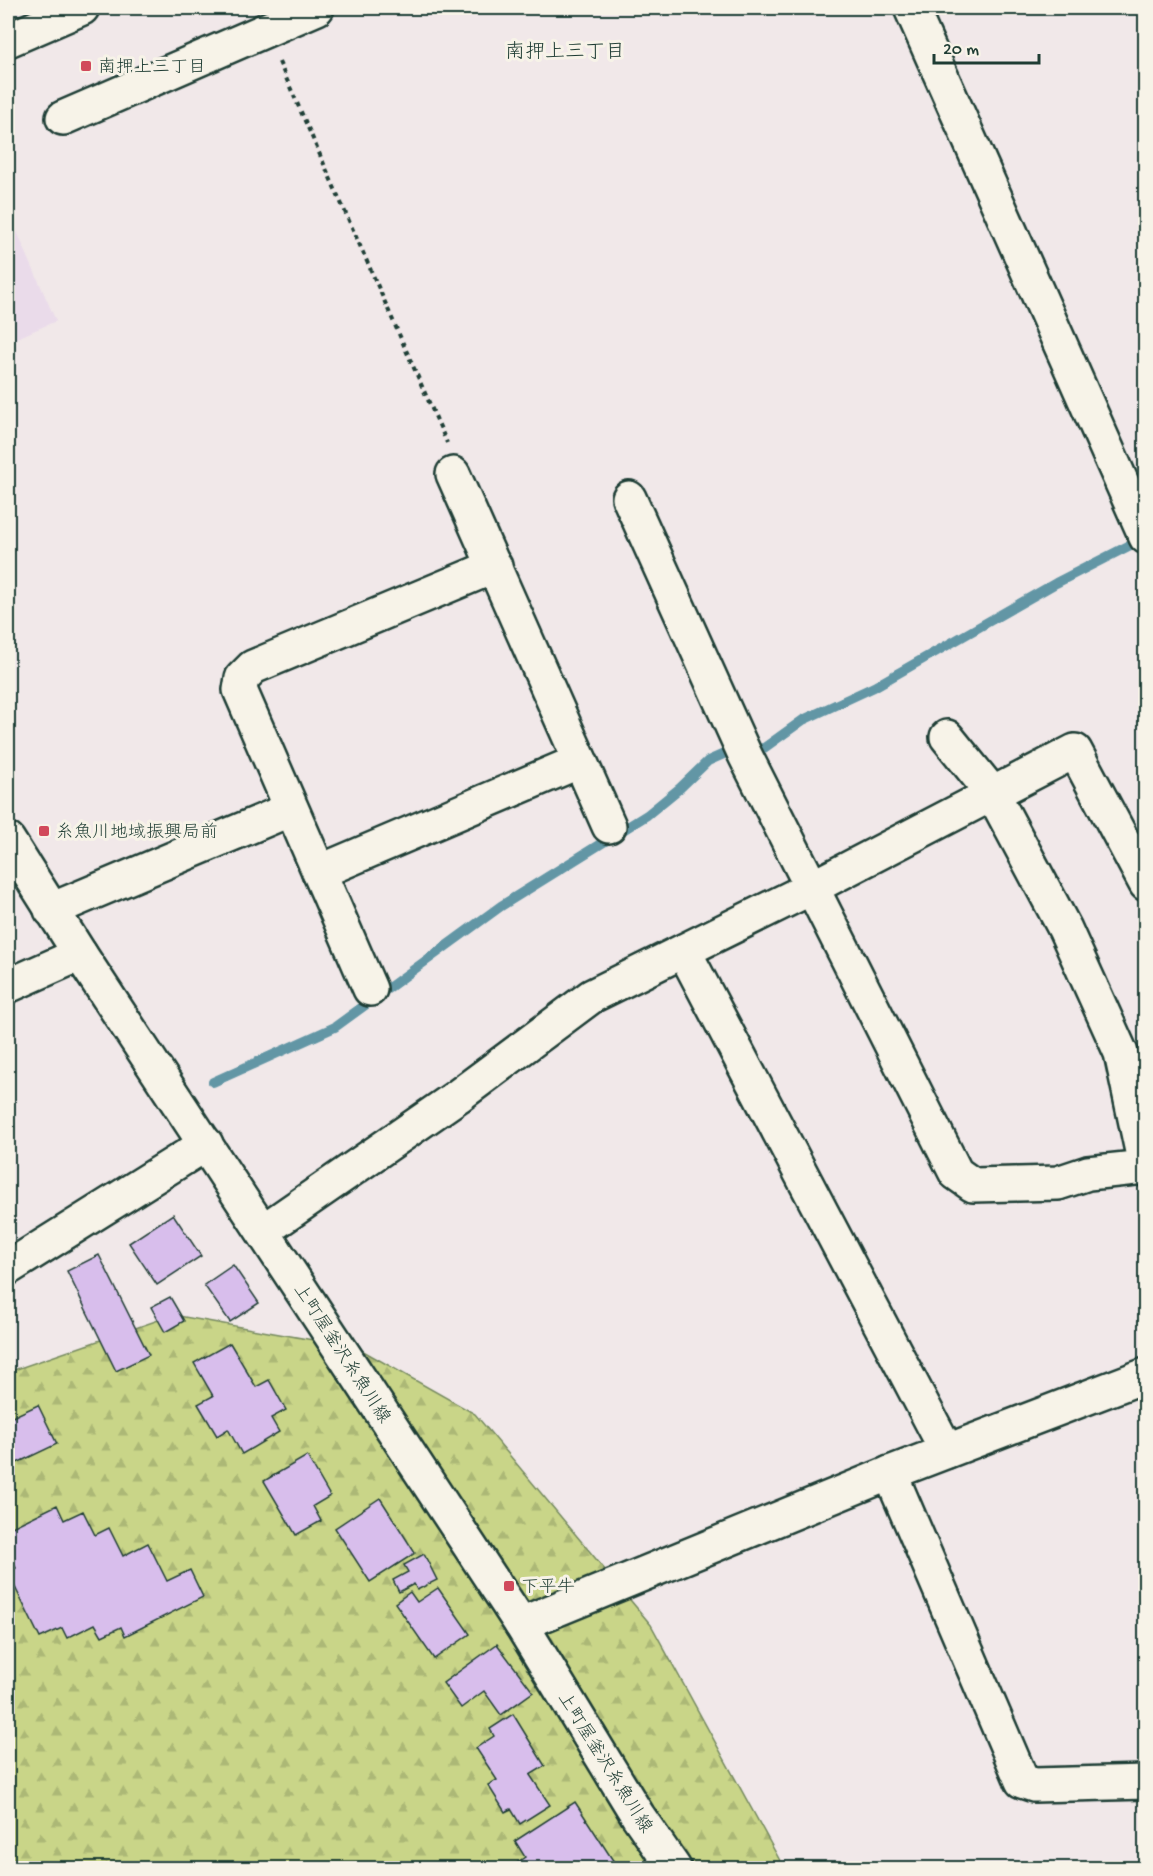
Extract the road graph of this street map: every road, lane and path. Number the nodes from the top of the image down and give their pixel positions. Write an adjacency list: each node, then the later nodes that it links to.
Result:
1 (82, 8): 5 (street)
2 (317, 8): 4 (street)
3 (911, 8): 9 (street)
4 (266, 22): 6 (street); 7 (path)
5 (8, 40)
6 (63, 118)
7 (453, 474): 10 (street)
8 (629, 498): 19 (street)
9 (1146, 537)
10 (495, 566): 12 (street); 14 (street)
11 (947, 737): 13 (street)
12 (580, 761): 15 (street); 17 (street)
13 (993, 794): 18 (street); 19 (street); 26 (street)
14 (291, 809): 17 (street); 20 (street)
15 (609, 826)
16 (8, 840): 20 (street, 上町屋釜沢糸魚川線)
17 (320, 872): 24 (street)
18 (1146, 884)
19 (813, 887): 21 (street); 26 (street)
20 (51, 910): 22 (street, 上町屋釜沢糸魚川線)
21 (684, 951): 27 (street); 30 (street)
22 (80, 954): 23 (street); 25 (street, 上町屋釜沢糸魚川線)
23 (8, 986)
24 (370, 989)
25 (206, 1144): 27 (street, 上町屋釜沢糸魚川線); 28 (street)
26 (1145, 1169)
27 (263, 1231): 32 (street, 上町屋釜沢糸魚川線)
28 (8, 1268)
29 (1144, 1379): 30 (street)
30 (947, 1451): 31 (street)
31 (890, 1473): 32 (street); 33 (street)
32 (521, 1624): 34 (street, 上町屋釜沢糸魚川線)
33 (1146, 1782)
34 (674, 1869)

